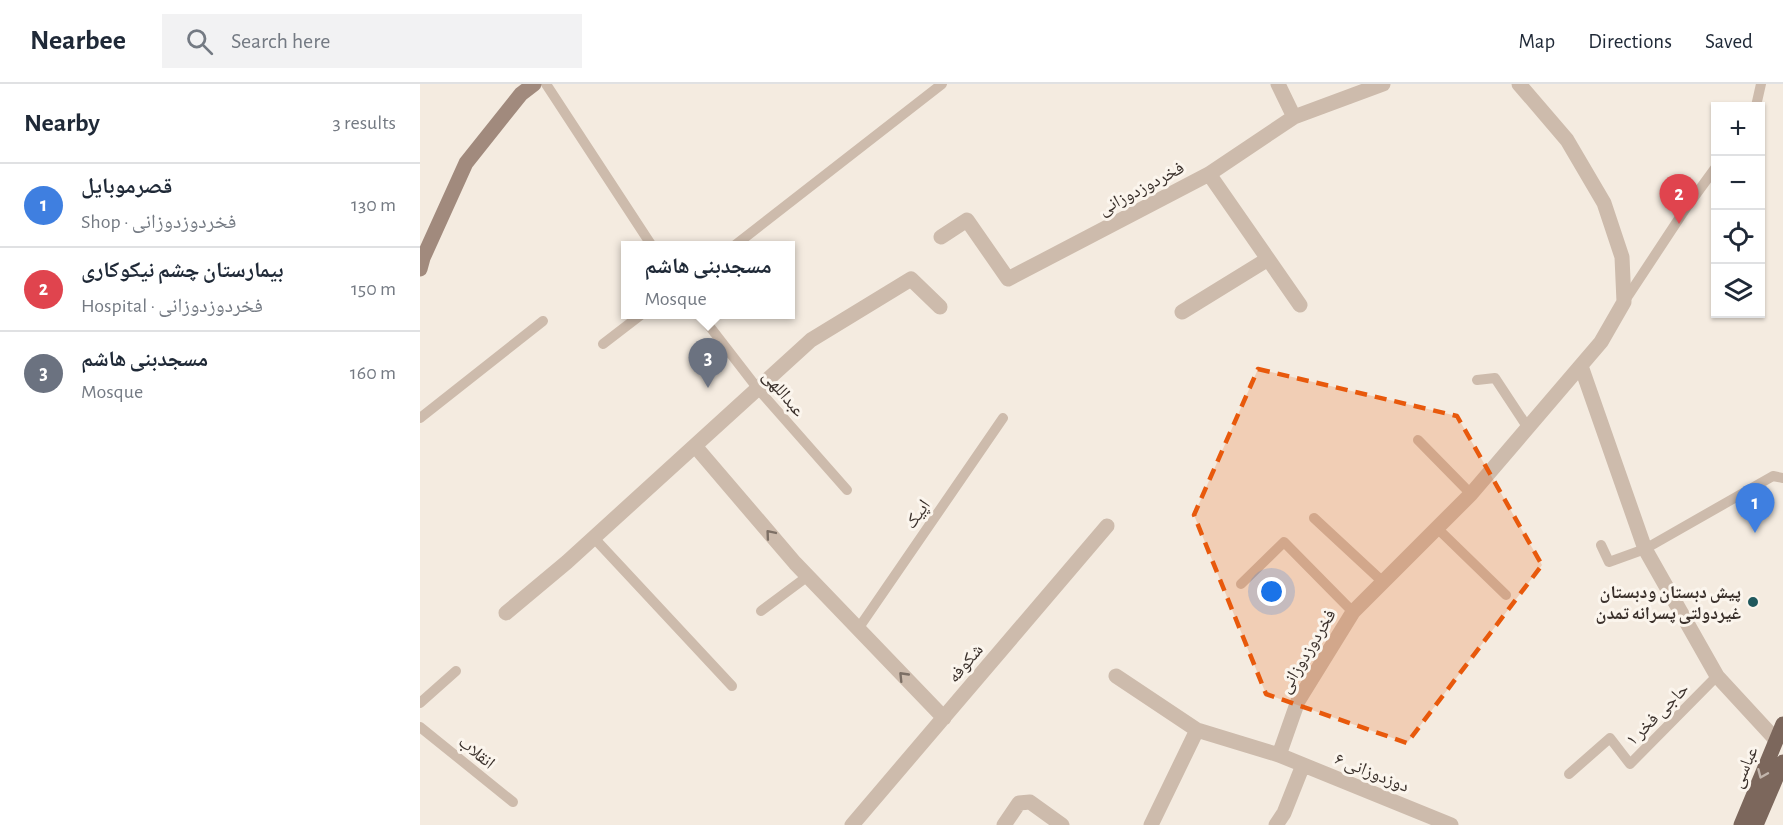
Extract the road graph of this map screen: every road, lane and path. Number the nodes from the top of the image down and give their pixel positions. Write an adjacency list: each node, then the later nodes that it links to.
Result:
1 (534, 84): 18 (street)
2 (546, 84): 15 (lane)
3 (922, 84): 9 (lane)
4 (942, 84): 9 (lane)
5 (1278, 84): 11 (street)
6 (1383, 84): 11 (street, فخردوزدوزانی)
7 (1519, 84): 19 (street)
8 (1761, 84): 10 (lane)
9 (929, 94): 16 (lane)
10 (1757, 102)
11 (1294, 117): 12 (street, فخردوزدوزانی)
12 (1209, 174): 14 (street, فخردوزدوزانی); 17 (street)
13 (1711, 174): 19 (lane)
14 (941, 237)
15 (649, 241)
16 (740, 241)
17 (1268, 259): 20 (street); 22 (street)
18 (420, 269)
19 (1624, 302): 27 (street, فخردوزدوزانی)
20 (1300, 305)
21 (940, 308): 29 (street)
22 (1182, 312)
23 (637, 319): 26 (lane)
24 (703, 319): 29 (lane, عبداللهی)
25 (543, 321): 30 (lane)
26 (603, 344)
27 (1581, 366): 32 (street, فخردوزدوزانی); 43 (street)
28 (1477, 380): 32 (lane)
29 (758, 389): 34 (street); 36 (lane, عبداللهی)
30 (420, 418)
31 (1004, 418): 51 (lane, اپیک)
32 (1528, 428): 37 (street, فخردوزدوزانی)
33 (1418, 440): 37 (lane)
34 (695, 446): 41 (street); 44 (street, one-way to 34)
35 (1783, 478): 43 (lane)
36 (847, 490)
37 (1471, 494): 40 (street, فخردوزدوزانی)
38 (1314, 518): 45 (lane)
39 (1107, 526): 57 (street, شکوفه)
40 (1437, 528): 45 (street, فخردوزدوزانی); 47 (lane)
41 (594, 538): 50 (street); 55 (lane)
42 (1601, 545): 43 (lane)
43 (1645, 549): 54 (street)
44 (808, 576): 48 (lane); 51 (street)
45 (1383, 582): 49 (street, فخردوزدوزانی)
46 (1241, 584): 49 (lane)
47 (1506, 594)
48 (761, 611)
49 (1353, 612): 62 (street, فخردوزدوزانی)
50 (506, 613)
51 (858, 629): 57 (street, one-way to 51)
52 (456, 671): 56 (lane)
53 (1116, 676): 60 (street, دوزدوزانی ۶)
54 (1717, 676): 61 (street); 65 (lane, حاجی فخر ۱)
55 (732, 686)
56 (420, 703)
57 (944, 718): 67 (street, شکوفه)
58 (1783, 724): 61 (main road, عباسى)
59 (420, 727): 66 (lane, انقلاب)
60 (1197, 730): 62 (street, دوزدوزانی ۶); 70 (street)
61 (1776, 740): 73 (main road, عباسى, one-way to 73)
62 (1279, 754): 64 (street, دوزدوزانی ۶)
63 (1783, 762): 74 (main road, عباسى)
64 (1303, 765): 71 (street); 72 (street, دوزدوزانی ۶)
65 (1569, 774)
66 (513, 802)
67 (859, 823)
68 (1004, 825): 69 (street)
69 (1062, 825)
70 (1152, 825)
71 (1276, 825)
72 (1451, 825)
73 (1741, 825)
74 (1756, 825)

